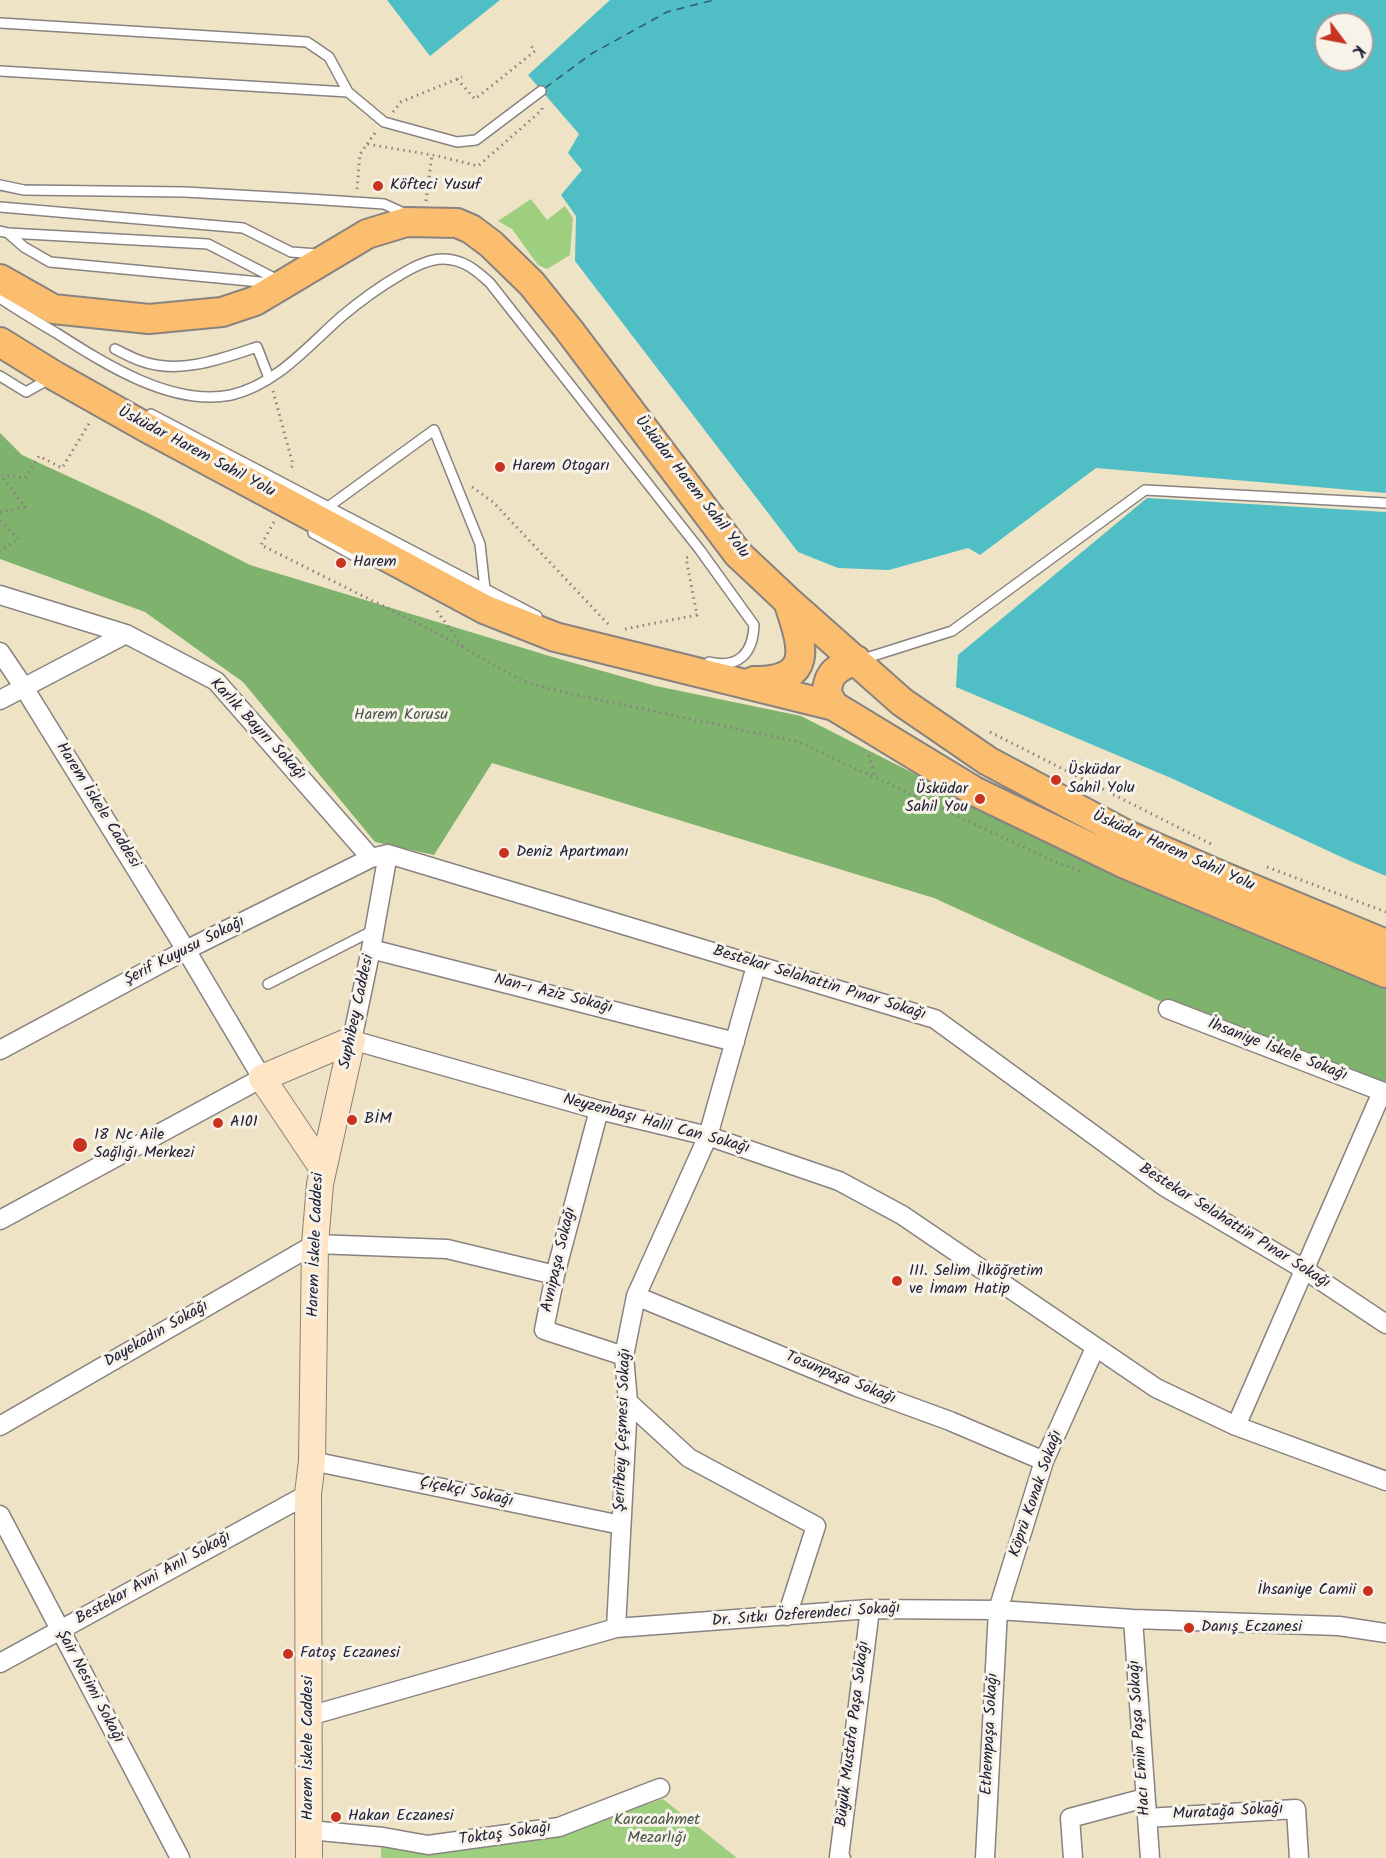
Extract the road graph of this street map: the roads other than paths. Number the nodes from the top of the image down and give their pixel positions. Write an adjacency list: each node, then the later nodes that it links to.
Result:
1 (0, 23): 4 (lane)
2 (1, 72): 4 (lane)
3 (542, 91): 4 (lane)
4 (348, 92)
5 (0, 185): 7 (lane)
6 (0, 207): 9 (lane)
7 (425, 213): 9 (main road, Üsküdar Harem Sahil Yolu); 24 (main road, Üsküdar Harem Sahil Yolu)
8 (4, 232): 11 (lane); 11 (lane)
9 (330, 256): 11 (main road, Üsküdar Harem Sahil Yolu)
10 (0, 279): 11 (main road, Üsküdar Harem Sahil Yolu)
11 (286, 284)
12 (0, 298): 18 (lane)
13 (0, 335): 14 (lane)
14 (11, 343): 17 (main road, Üsküdar Harem Sahil Yolu)
15 (115, 349): 18 (lane)
16 (0, 376): 17 (lane)
17 (55, 376): 30 (main road, Üsküdar Harem Sahil Yolu)
18 (270, 378): 28 (lane)
19 (146, 411): 21 (lane)
20 (1386, 503): 29 (lane)
21 (328, 507): 22 (lane); 22 (lane)
22 (484, 589): 25 (lane)
23 (0, 595): 26 (street, Karlık Bayırı Sokağı)
24 (788, 601): 29 (main road, Üsküdar Harem Sahil Yolu); 30 (main road)
25 (550, 621)
26 (126, 634): 31 (street); 34 (street, Karlık Bayırı Sokağı)
27 (0, 652): 31 (street, Harem İskele Caddesi)
28 (696, 659)
29 (856, 660): 33 (main road); 36 (main road, Üsküdar Harem Sahil Yolu)
30 (737, 681): 33 (main road, Üsküdar Harem Sahil Yolu)
31 (23, 686): 32 (street); 38 (street, Harem İskele Caddesi)
32 (0, 700)
33 (834, 706): 40 (main road, Üsküdar Harem Sahil Yolu)
34 (380, 856): 35 (street, Suphibey Caddesi); 38 (street, Şerif Kuyusu Sokağı); 39 (street, Bestekar Selahattin Pınar Sokağı)
35 (374, 930): 37 (street, Suphibey Caddesi); 41 (lane)
36 (1386, 944)
37 (371, 949): 43 (street, Suphibey Caddesi); 44 (street, Nan-ı Aziz Sokağı)
38 (186, 950): 45 (street, Şerif Kuyusu Sokağı); 46 (street, Harem İskele Caddesi)
39 (756, 966): 44 (street, Şerifbey Çeşmesi Sokağı); 53 (street, Bestekar Selahattin Pınar Sokağı)
40 (1386, 973)
41 (268, 984)
42 (1168, 1009): 47 (street, İhsaniye İskele Sokağı)
43 (352, 1040): 46 (street); 48 (street, Neyzenbaşı Halil Can Sokağı); 50 (street, Suphibey Caddesi)
44 (735, 1042): 49 (street, Şerifbey Çeşmesi Sokağı)
45 (0, 1050)
46 (262, 1078): 50 (street, Harem İskele Caddesi); 51 (street)
47 (1384, 1093): 53 (street)
48 (598, 1110): 49 (street, Neyzenbaşı Halil Can Sokağı); 54 (street, Avnipaşa Sokağı)
49 (708, 1136): 55 (street, Şerifbey Çeşmesi Sokağı); 57 (street, Neyzenbaşı Halil Can Sokağı)
50 (323, 1169): 52 (street, Harem İskele Caddesi)
51 (0, 1220)
52 (315, 1244): 54 (street); 60 (street, Dayekadın Sokağı); 62 (street, Harem İskele Caddesi)
53 (1305, 1270): 56 (street, Bestekar Selahattin Pınar Sokağı); 61 (street)
54 (555, 1275): 58 (street, Avnipaşa Sokağı)
55 (636, 1296): 58 (street, Şerifbey Çeşmesi Sokağı); 63 (street, Tosunpaşa Sokağı)
56 (1386, 1324)
57 (1095, 1348): 61 (street, Neyzenbaşı Halil Can Sokağı); 63 (street, Köprü Konak Sokağı)
58 (624, 1356): 59 (street, Şerifbey Çeşmesi Sokağı)
59 (628, 1402): 67 (street, Şerifbey Çeşmesi Sokağı); 70 (street)
60 (0, 1426)
61 (1236, 1426): 64 (street, Neyzenbaşı Halil Can Sokağı)
62 (312, 1461): 65 (street, Harem İskele Caddesi); 67 (street, Çiçekçi Sokağı)
63 (1044, 1461): 69 (street, Köprü Konak Sokağı)
64 (1386, 1481)
65 (308, 1494): 73 (street, Bestekar Avni Anıl Sokağı); 76 (street, Harem İskele Caddesi)
66 (0, 1515): 73 (street, Şair Nesimi Sokağı)
67 (621, 1525): 72 (street, Şerifbey Çeşmesi Sokağı)
68 (870, 1609): 69 (street, Dr. Sıtkı Özferendeci Sokağı); 70 (street, Dr. Sıtkı Özferendeci Sokağı); 83 (street, Büyük Mustafa Paşa Sokağı)
69 (998, 1610): 71 (street, Dr. Sıtkı Özferendeci Sokağı); 84 (street, Ethempaşa Sokağı)
70 (787, 1616): 72 (street, Dr. Sıtkı Özferendeci Sokağı)
71 (1133, 1619): 74 (street, Dr. Sıtkı Özferendeci Sokağı); 78 (street, Hacı Emin Paşa Sokağı)
72 (616, 1629): 76 (street, Dr. Sıtkı Özferendeci Sokağı)
73 (60, 1631): 75 (street, Bestekar Avni Anıl Sokağı); 81 (street, Şair Nesimi Sokağı)
74 (1386, 1633)
75 (0, 1663)
76 (309, 1716): 80 (street, Harem İskele Caddesi)
77 (660, 1788): 80 (street, Toktaş Sokağı)
78 (1145, 1798): 79 (street, Hacı Emin Paşa Sokağı); 85 (street)
79 (1147, 1818): 86 (street, Hacı Emin Paşa Sokağı); 87 (street, Muratağa Sokağı)
80 (309, 1830): 82 (street, Harem İskele Caddesi)
81 (180, 1858)
82 (309, 1858)
83 (842, 1858)
84 (985, 1858)
85 (1073, 1858)
86 (1150, 1858)
87 (1299, 1858)

